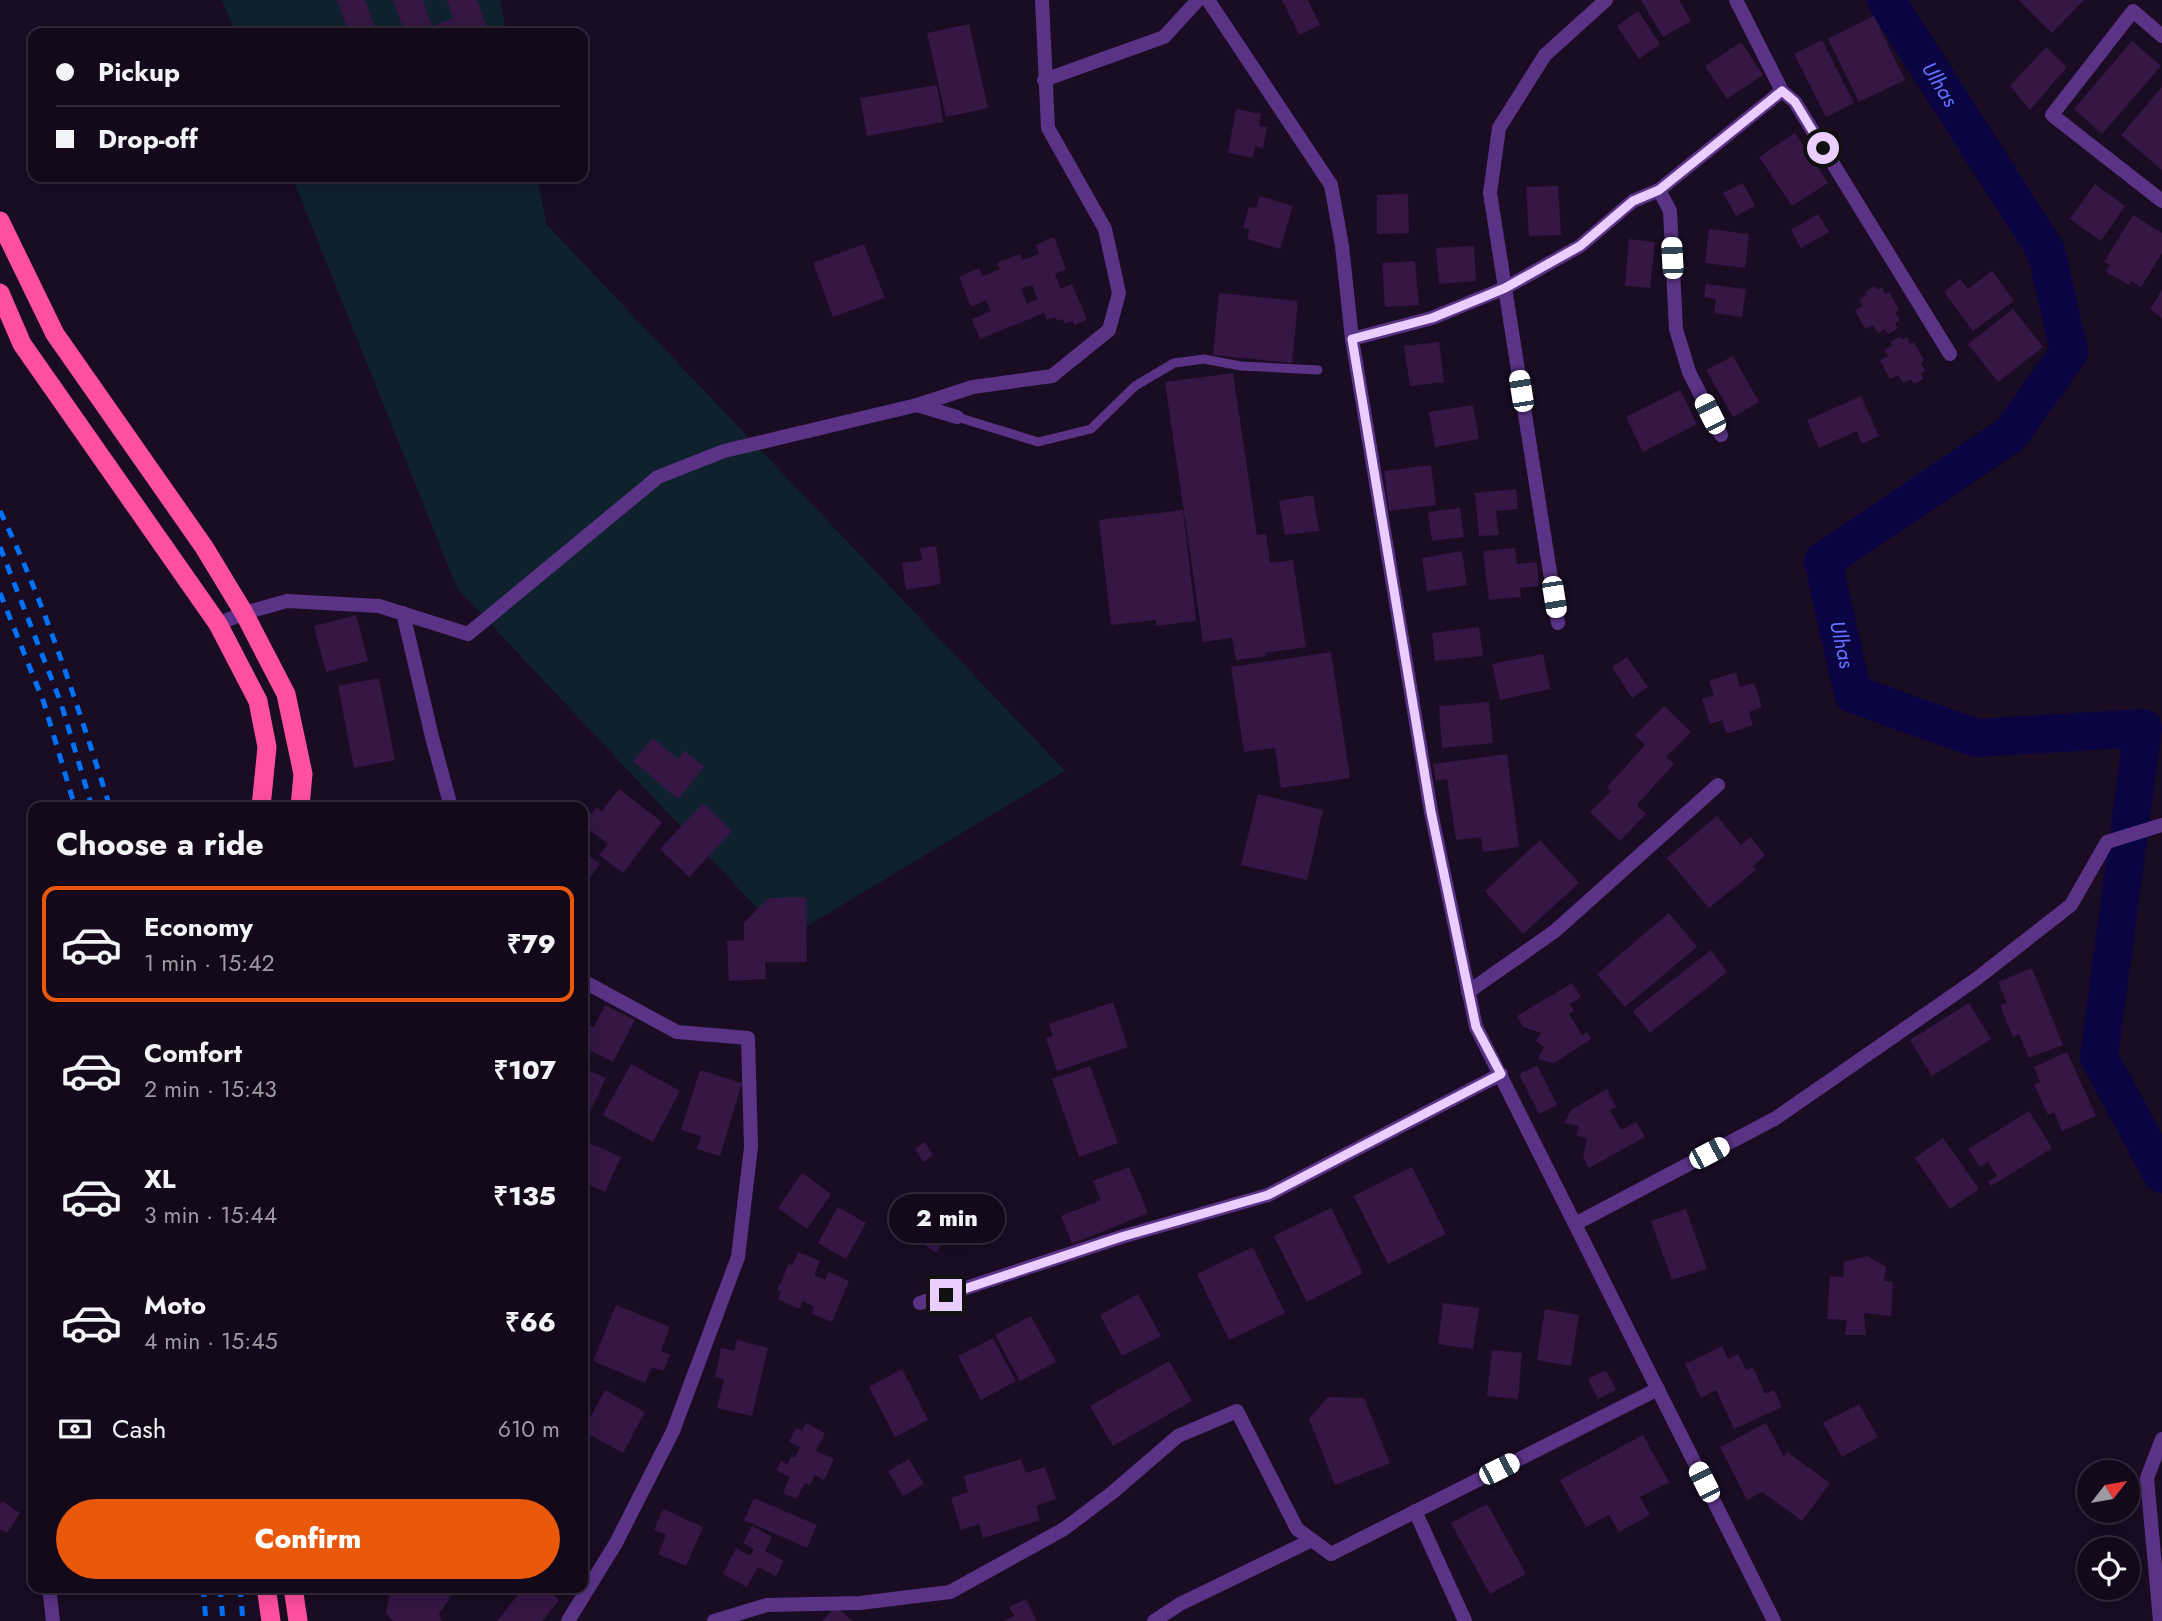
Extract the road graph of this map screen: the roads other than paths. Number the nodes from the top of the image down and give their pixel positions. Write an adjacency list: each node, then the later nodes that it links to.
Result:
1 (1042, 0): 7 (street)
2 (1198, 0): 7 (street)
3 (1208, 0): 14 (street)
4 (1606, 0): 12 (street)
5 (1736, 0): 8 (street)
6 (2162, 36): 10 (street)
7 (1044, 80): 17 (street)
8 (1782, 91): 9 (street); 15 (street)
9 (1659, 190): 12 (street); 19 (street)
10 (2162, 201)
11 (0, 221): 20 (highway)
12 (1505, 288): 14 (street); 22 (street)
13 (0, 293): 23 (highway)
14 (1352, 339): 30 (street)
15 (1950, 354)
16 (1318, 370): 18 (lane)
17 (917, 405): 18 (street); 21 (street)
18 (957, 417)
19 (1721, 435)
20 (244, 613): 21 (street); 23 (street); 26 (highway)
21 (403, 614): 27 (street)
22 (1558, 623)
23 (218, 624): 25 (highway)
24 (1718, 785): 30 (street)
25 (262, 802)
26 (300, 802)
27 (450, 802)
28 (2162, 825): 32 (street)
29 (588, 984): 38 (street)
30 (1468, 992): 31 (street)
31 (1501, 1074): 32 (street); 33 (street)
32 (1575, 1224): 34 (street)
33 (920, 1303)
34 (1658, 1389): 36 (street); 50 (street)
35 (2162, 1439): 51 (street)
36 (1415, 1511): 37 (street); 49 (street)
37 (1312, 1540): 47 (street); 48 (street)
38 (588, 1588)
39 (50, 1593): 43 (street)
40 (267, 1593): 44 (highway)
41 (294, 1593): 45 (highway)
42 (585, 1593): 46 (street)
43 (53, 1621)
44 (271, 1621)
45 (298, 1621)
46 (568, 1621)
47 (715, 1621)
48 (1154, 1621)
49 (1465, 1621)
50 (1774, 1621)
51 (2160, 1621)

